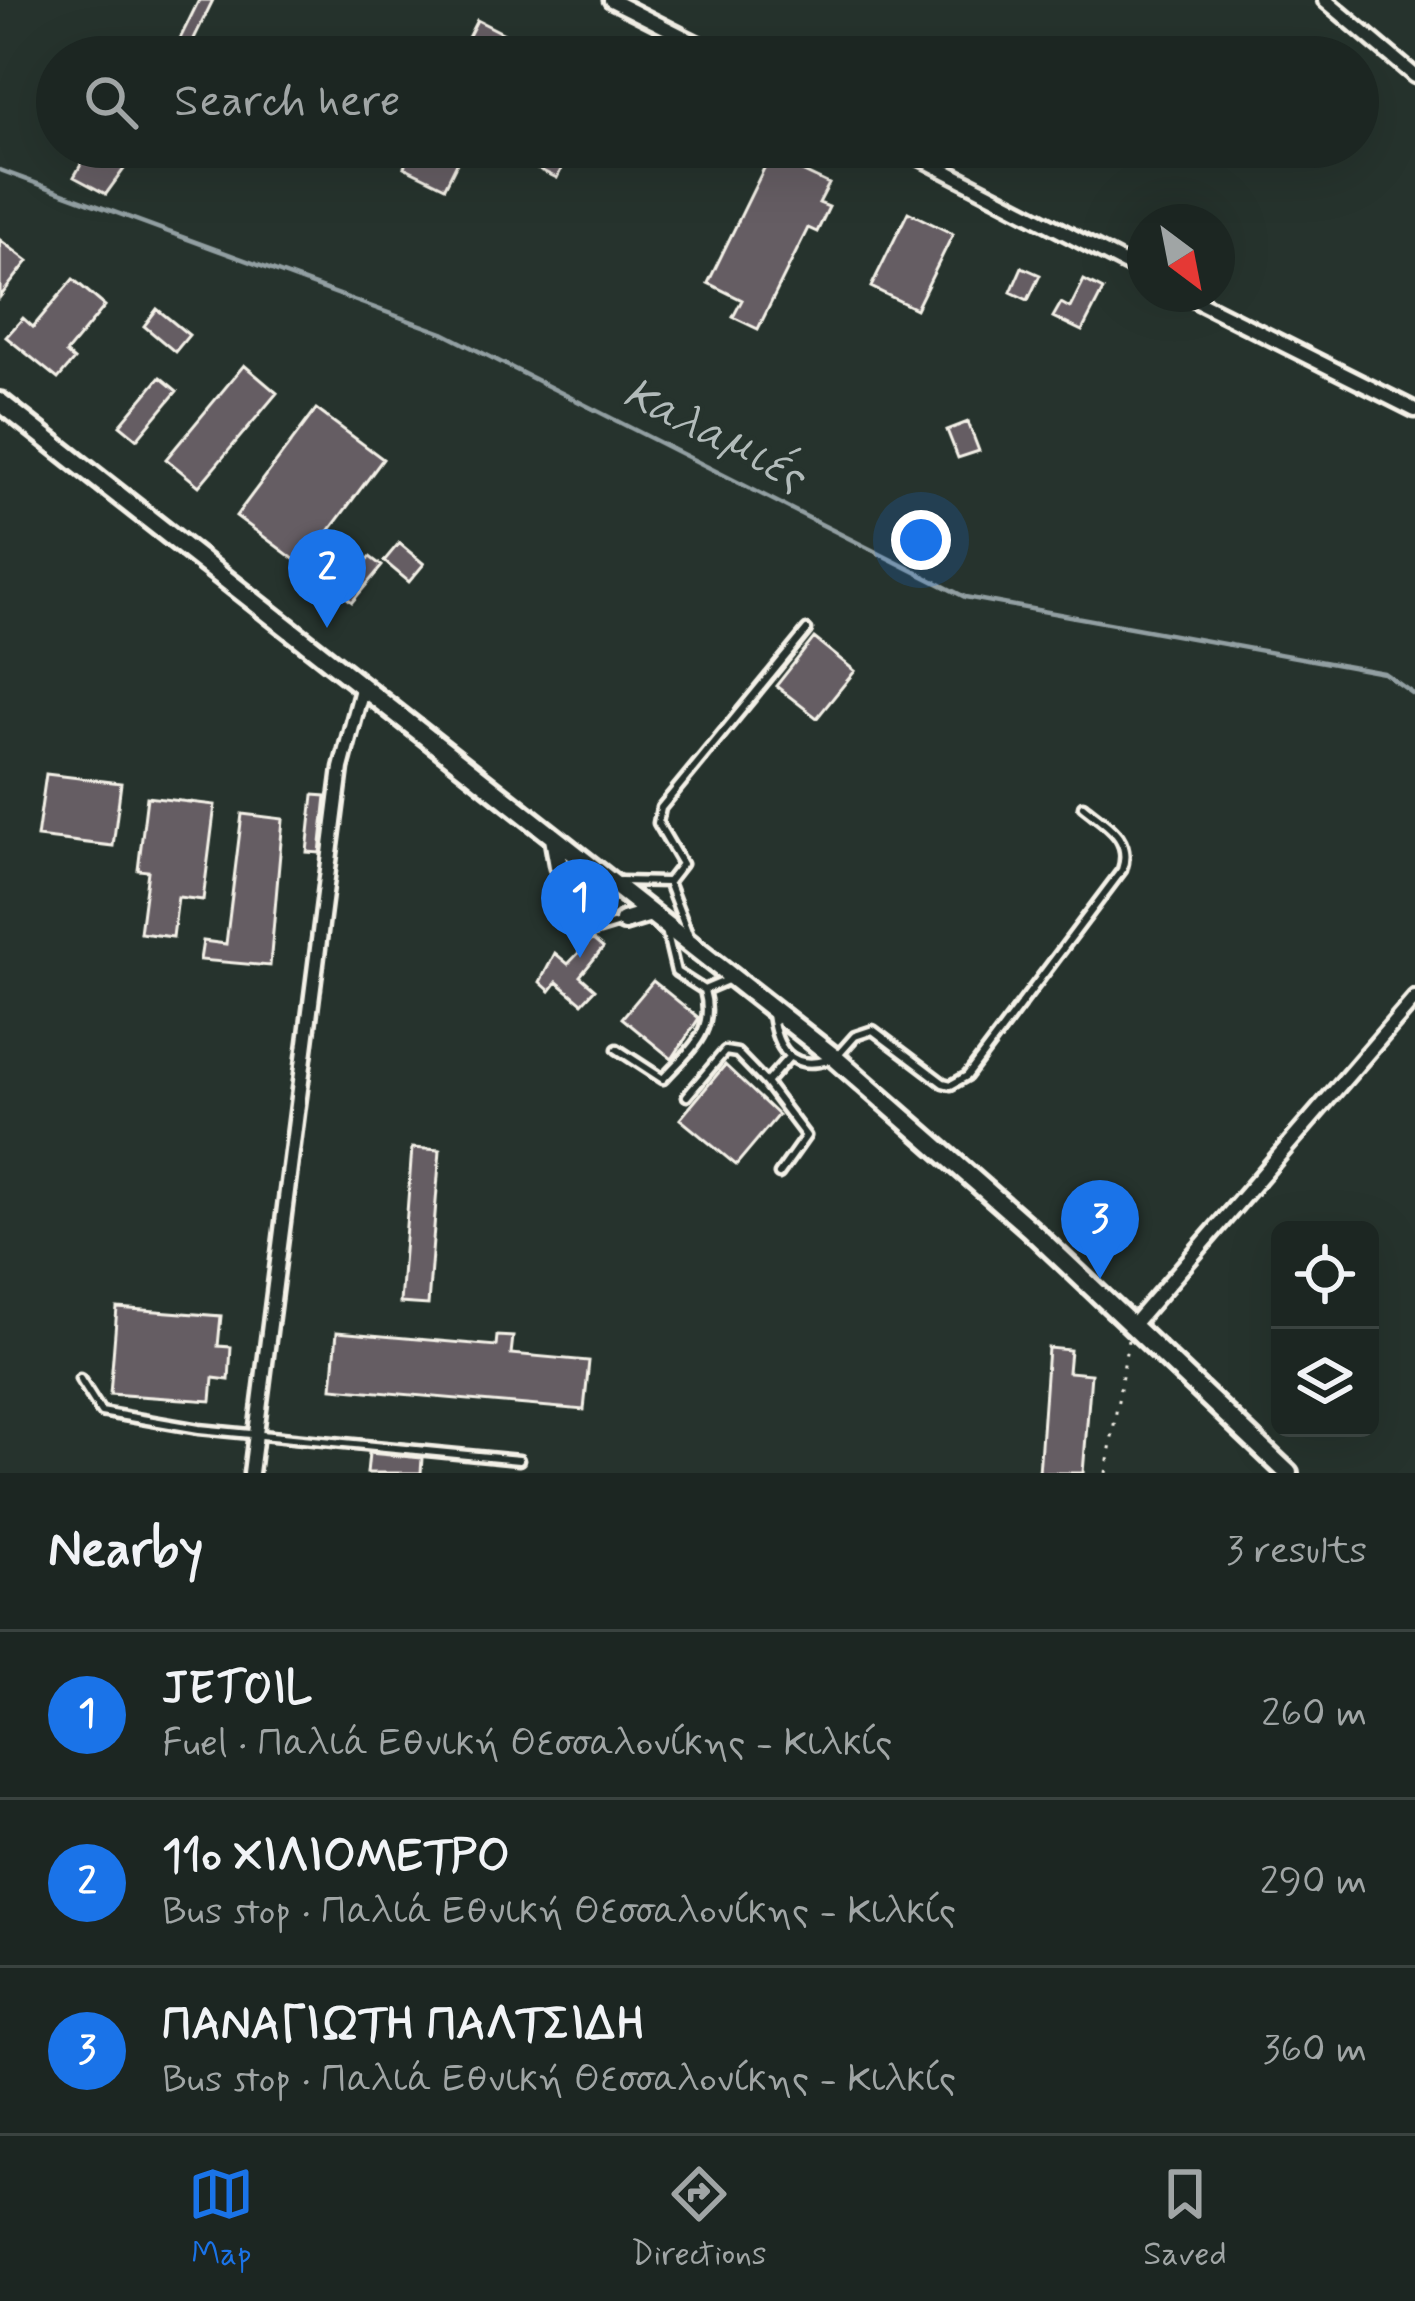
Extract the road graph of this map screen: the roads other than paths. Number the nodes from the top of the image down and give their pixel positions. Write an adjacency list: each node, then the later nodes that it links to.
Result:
1 (611, 0): 3 (street)
2 (1325, 0): 4 (street)
3 (682, 36)
4 (1368, 36)
5 (1379, 46): 6 (street)
6 (1415, 76)
7 (940, 168): 8 (street)
8 (1127, 265)
9 (1219, 312): 11 (street)
10 (0, 402): 13 (main road)
11 (1415, 410)
12 (807, 630): 17 (lane)
13 (362, 689): 15 (main road); 34 (street)
14 (1083, 806): 28 (lane)
15 (554, 838): 16 (main road); 18 (main road)
16 (559, 866): 20 (lane)
17 (668, 881): 18 (lane); 21 (lane)
18 (610, 882): 19 (main road)
19 (658, 918): 20 (main road); 21 (main road); 23 (lane)
20 (625, 921)
21 (691, 944): 22 (main road)
22 (733, 977): 23 (lane); 25 (main road)
23 (704, 990): 26 (lane)
24 (1415, 998): 32 (street)
25 (771, 1007): 27 (lane); 28 (main road)
26 (617, 1049)
27 (789, 1057): 28 (lane); 29 (lane)
28 (835, 1058): 32 (main road)
29 (766, 1083): 30 (lane); 31 (lane)
30 (687, 1096)
31 (779, 1174)
32 (1131, 1327): 37 (main road)
33 (80, 1379): 34 (lane)
34 (256, 1434): 35 (lane); 36 (street)
35 (519, 1460)
36 (250, 1473)
37 (1288, 1473)

